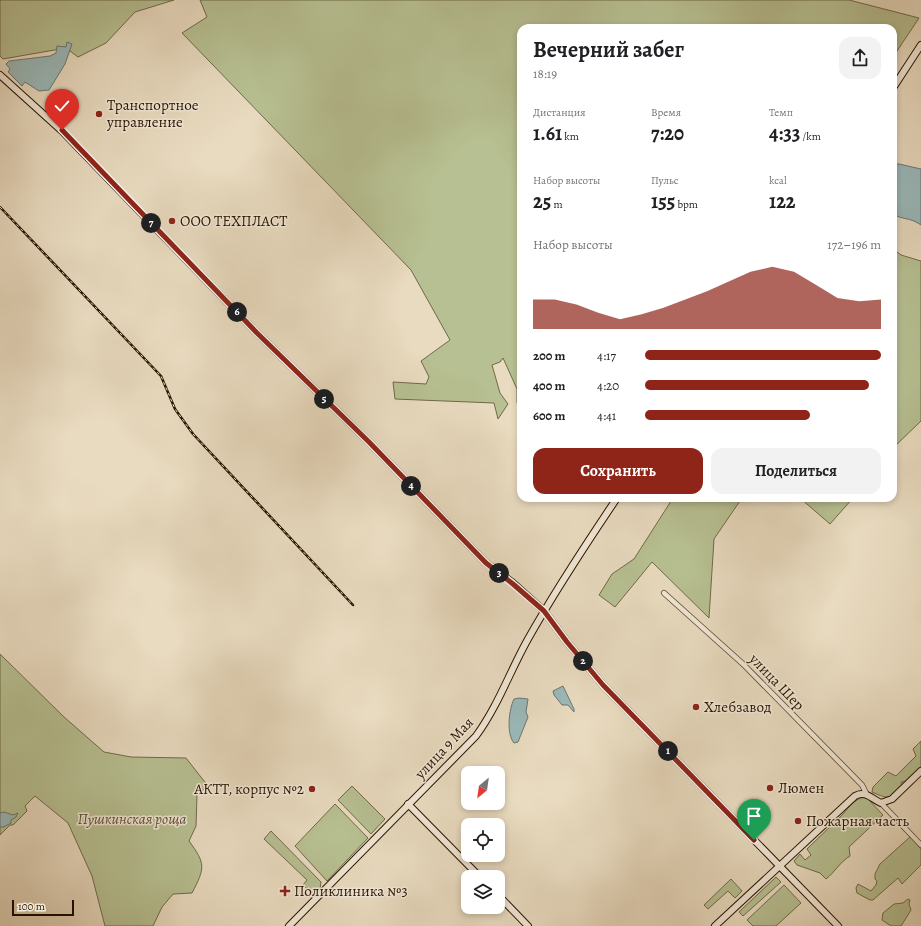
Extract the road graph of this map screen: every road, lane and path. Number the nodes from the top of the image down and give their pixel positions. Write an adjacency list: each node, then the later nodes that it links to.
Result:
1 (921, 45): 3 (street)
2 (0, 75): 6 (street)
3 (897, 82)
4 (614, 502): 6 (street, улица 9 Мая)
5 (664, 593): 8 (street, улица Шер)
6 (544, 611): 10 (street, улица 9 Мая); 12 (street)
7 (921, 771): 9 (street)
8 (866, 793): 9 (street); 12 (street)
9 (881, 803): 11 (street)
10 (408, 804): 13 (street); 15 (street, улица 9 Мая)
11 (921, 845)
12 (779, 865): 17 (street); 18 (street)
13 (473, 870)
14 (505, 903): 16 (street)
15 (289, 926)
16 (528, 926)
17 (715, 926)
18 (838, 926)

